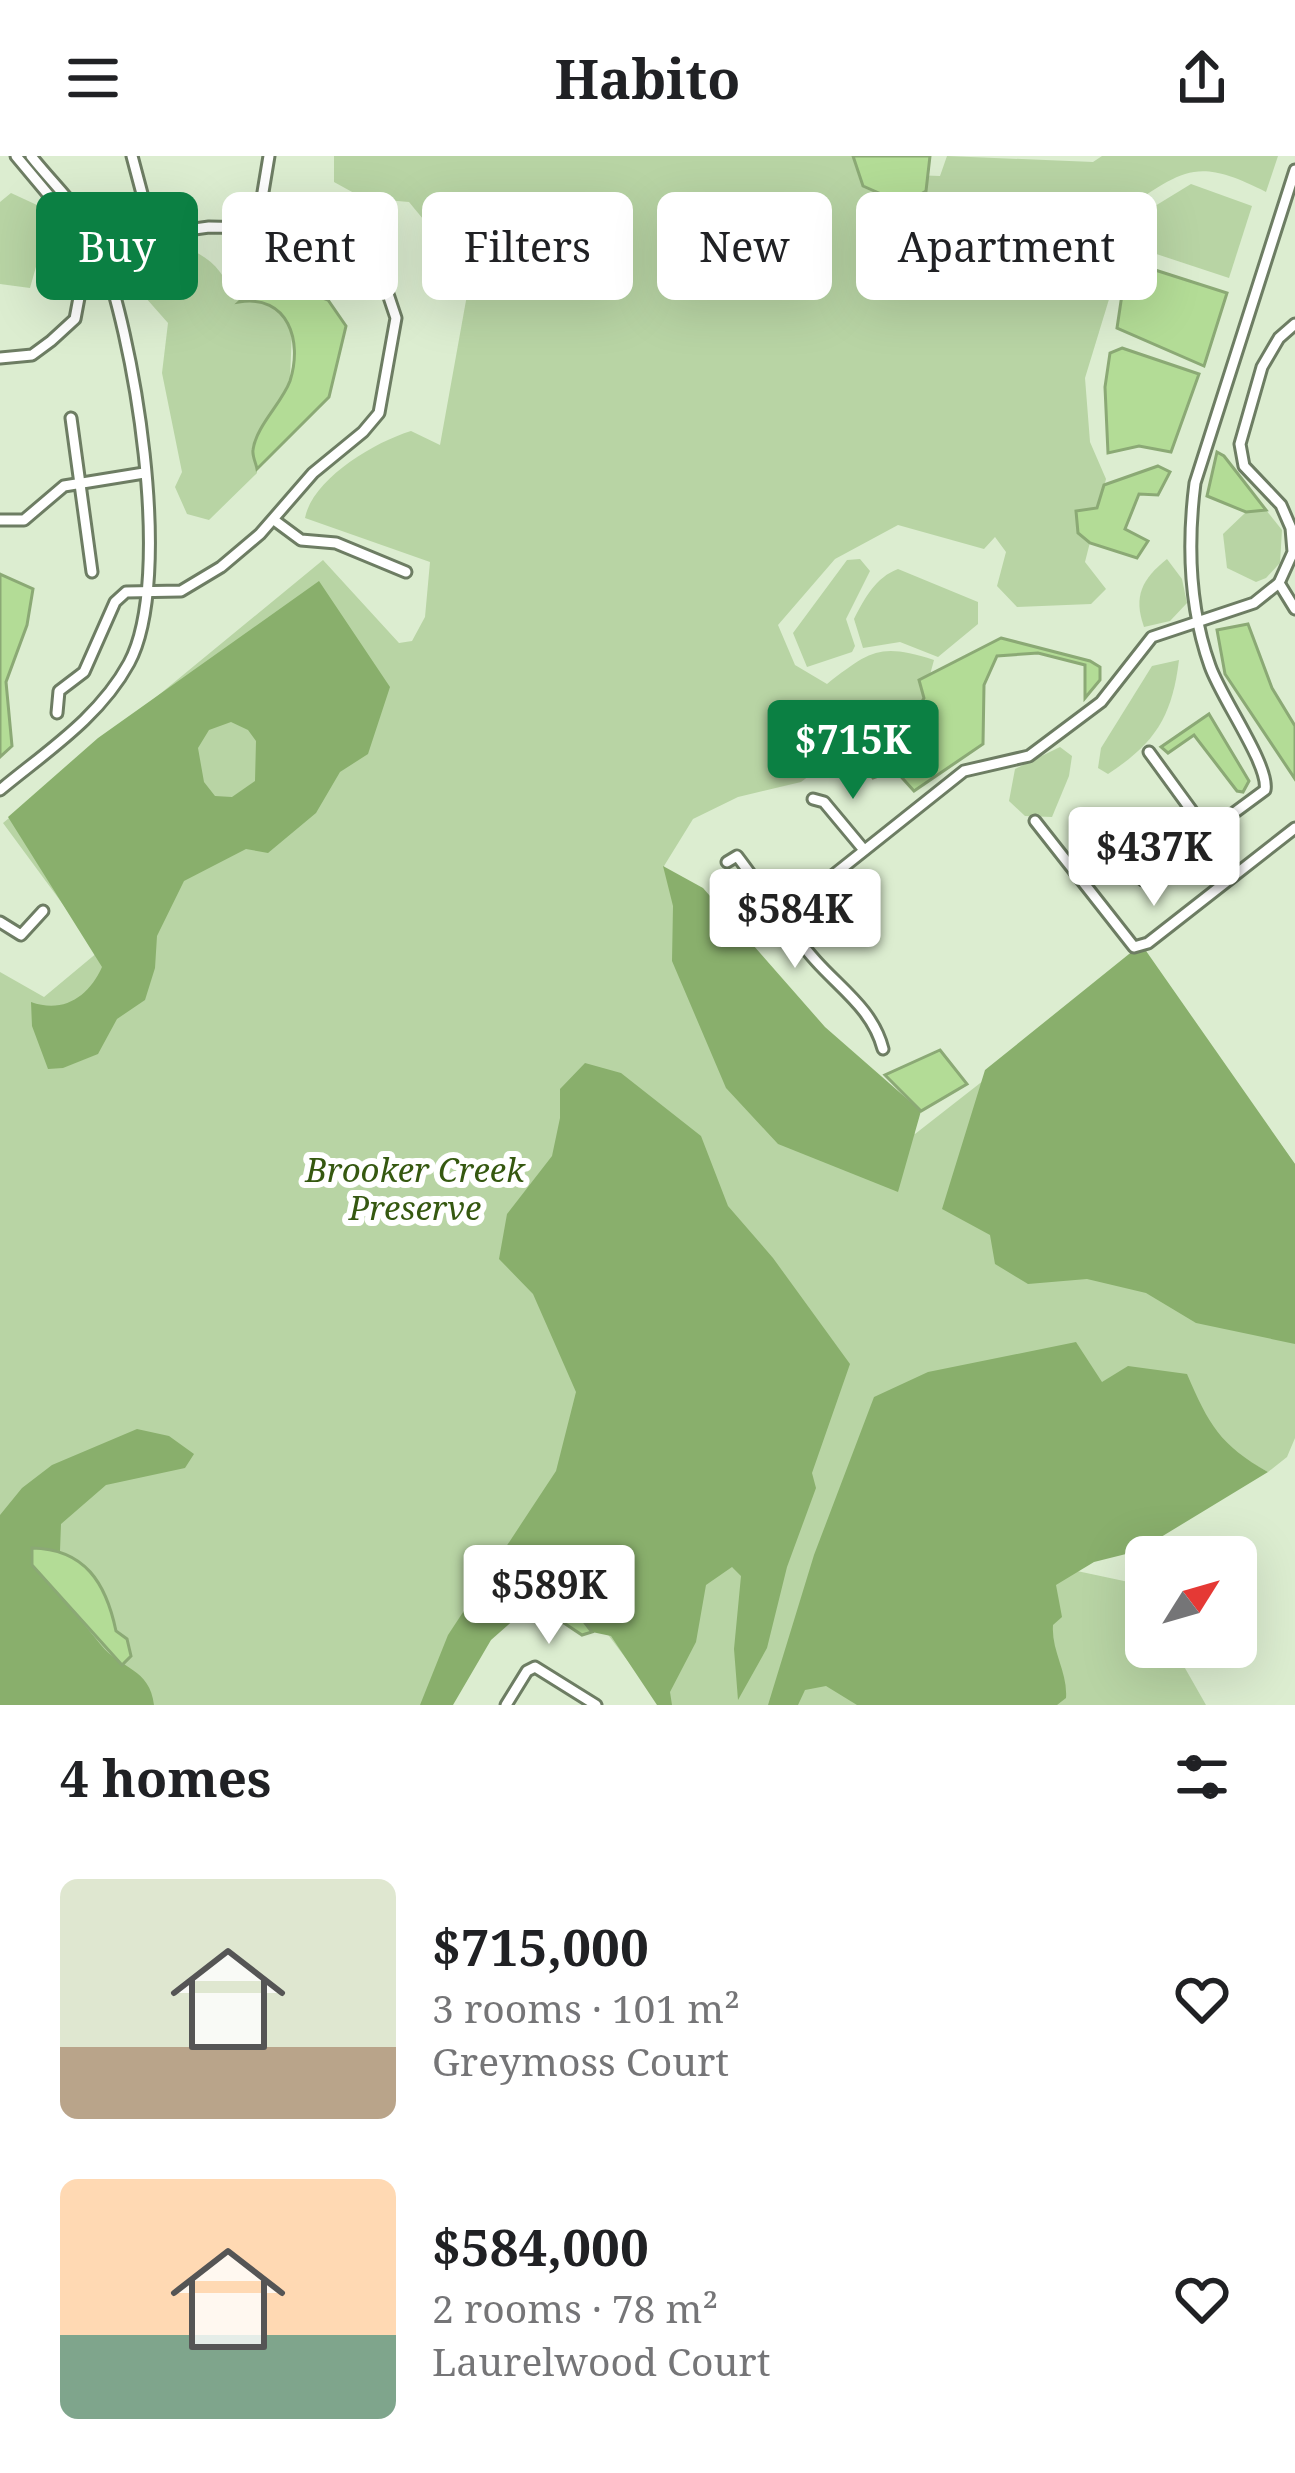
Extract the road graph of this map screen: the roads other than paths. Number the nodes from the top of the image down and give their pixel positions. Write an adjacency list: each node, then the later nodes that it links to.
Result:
1 (16, 156): 6 (street)
2 (31, 156): 7 (street)
3 (132, 156): 8 (street)
4 (269, 156): 9 (street)
5 (1295, 170): 25 (street)
6 (46, 192)
7 (60, 192)
8 (141, 192)
9 (262, 192)
10 (79, 300): 14 (street)
11 (119, 300): 16 (street)
12 (390, 300): 19 (street)
13 (1295, 324): 22 (street)
14 (0, 358)
15 (71, 418): 17 (street)
16 (144, 473): 17 (street); 23 (street)
17 (80, 482): 18 (street); 20 (street)
18 (0, 520)
19 (274, 520): 21 (street); 23 (street)
20 (92, 572)
21 (406, 572)
22 (1279, 584): 24 (street); 25 (street)
23 (150, 591): 26 (street); 28 (street)
24 (1295, 609)
25 (1196, 620): 33 (street); 34 (street)
26 (57, 713)
27 (1149, 752): 33 (street)
28 (0, 790)
29 (813, 799): 34 (street)
30 (1080, 817): 33 (street)
31 (1035, 821): 32 (street)
32 (1295, 829)
33 (1208, 833)
34 (864, 850): 37 (street)
35 (727, 862): 37 (street)
36 (43, 911): 38 (street)
37 (782, 916): 39 (street)
38 (0, 922)
39 (884, 1048)
40 (506, 1705): 41 (street)
41 (596, 1705)

